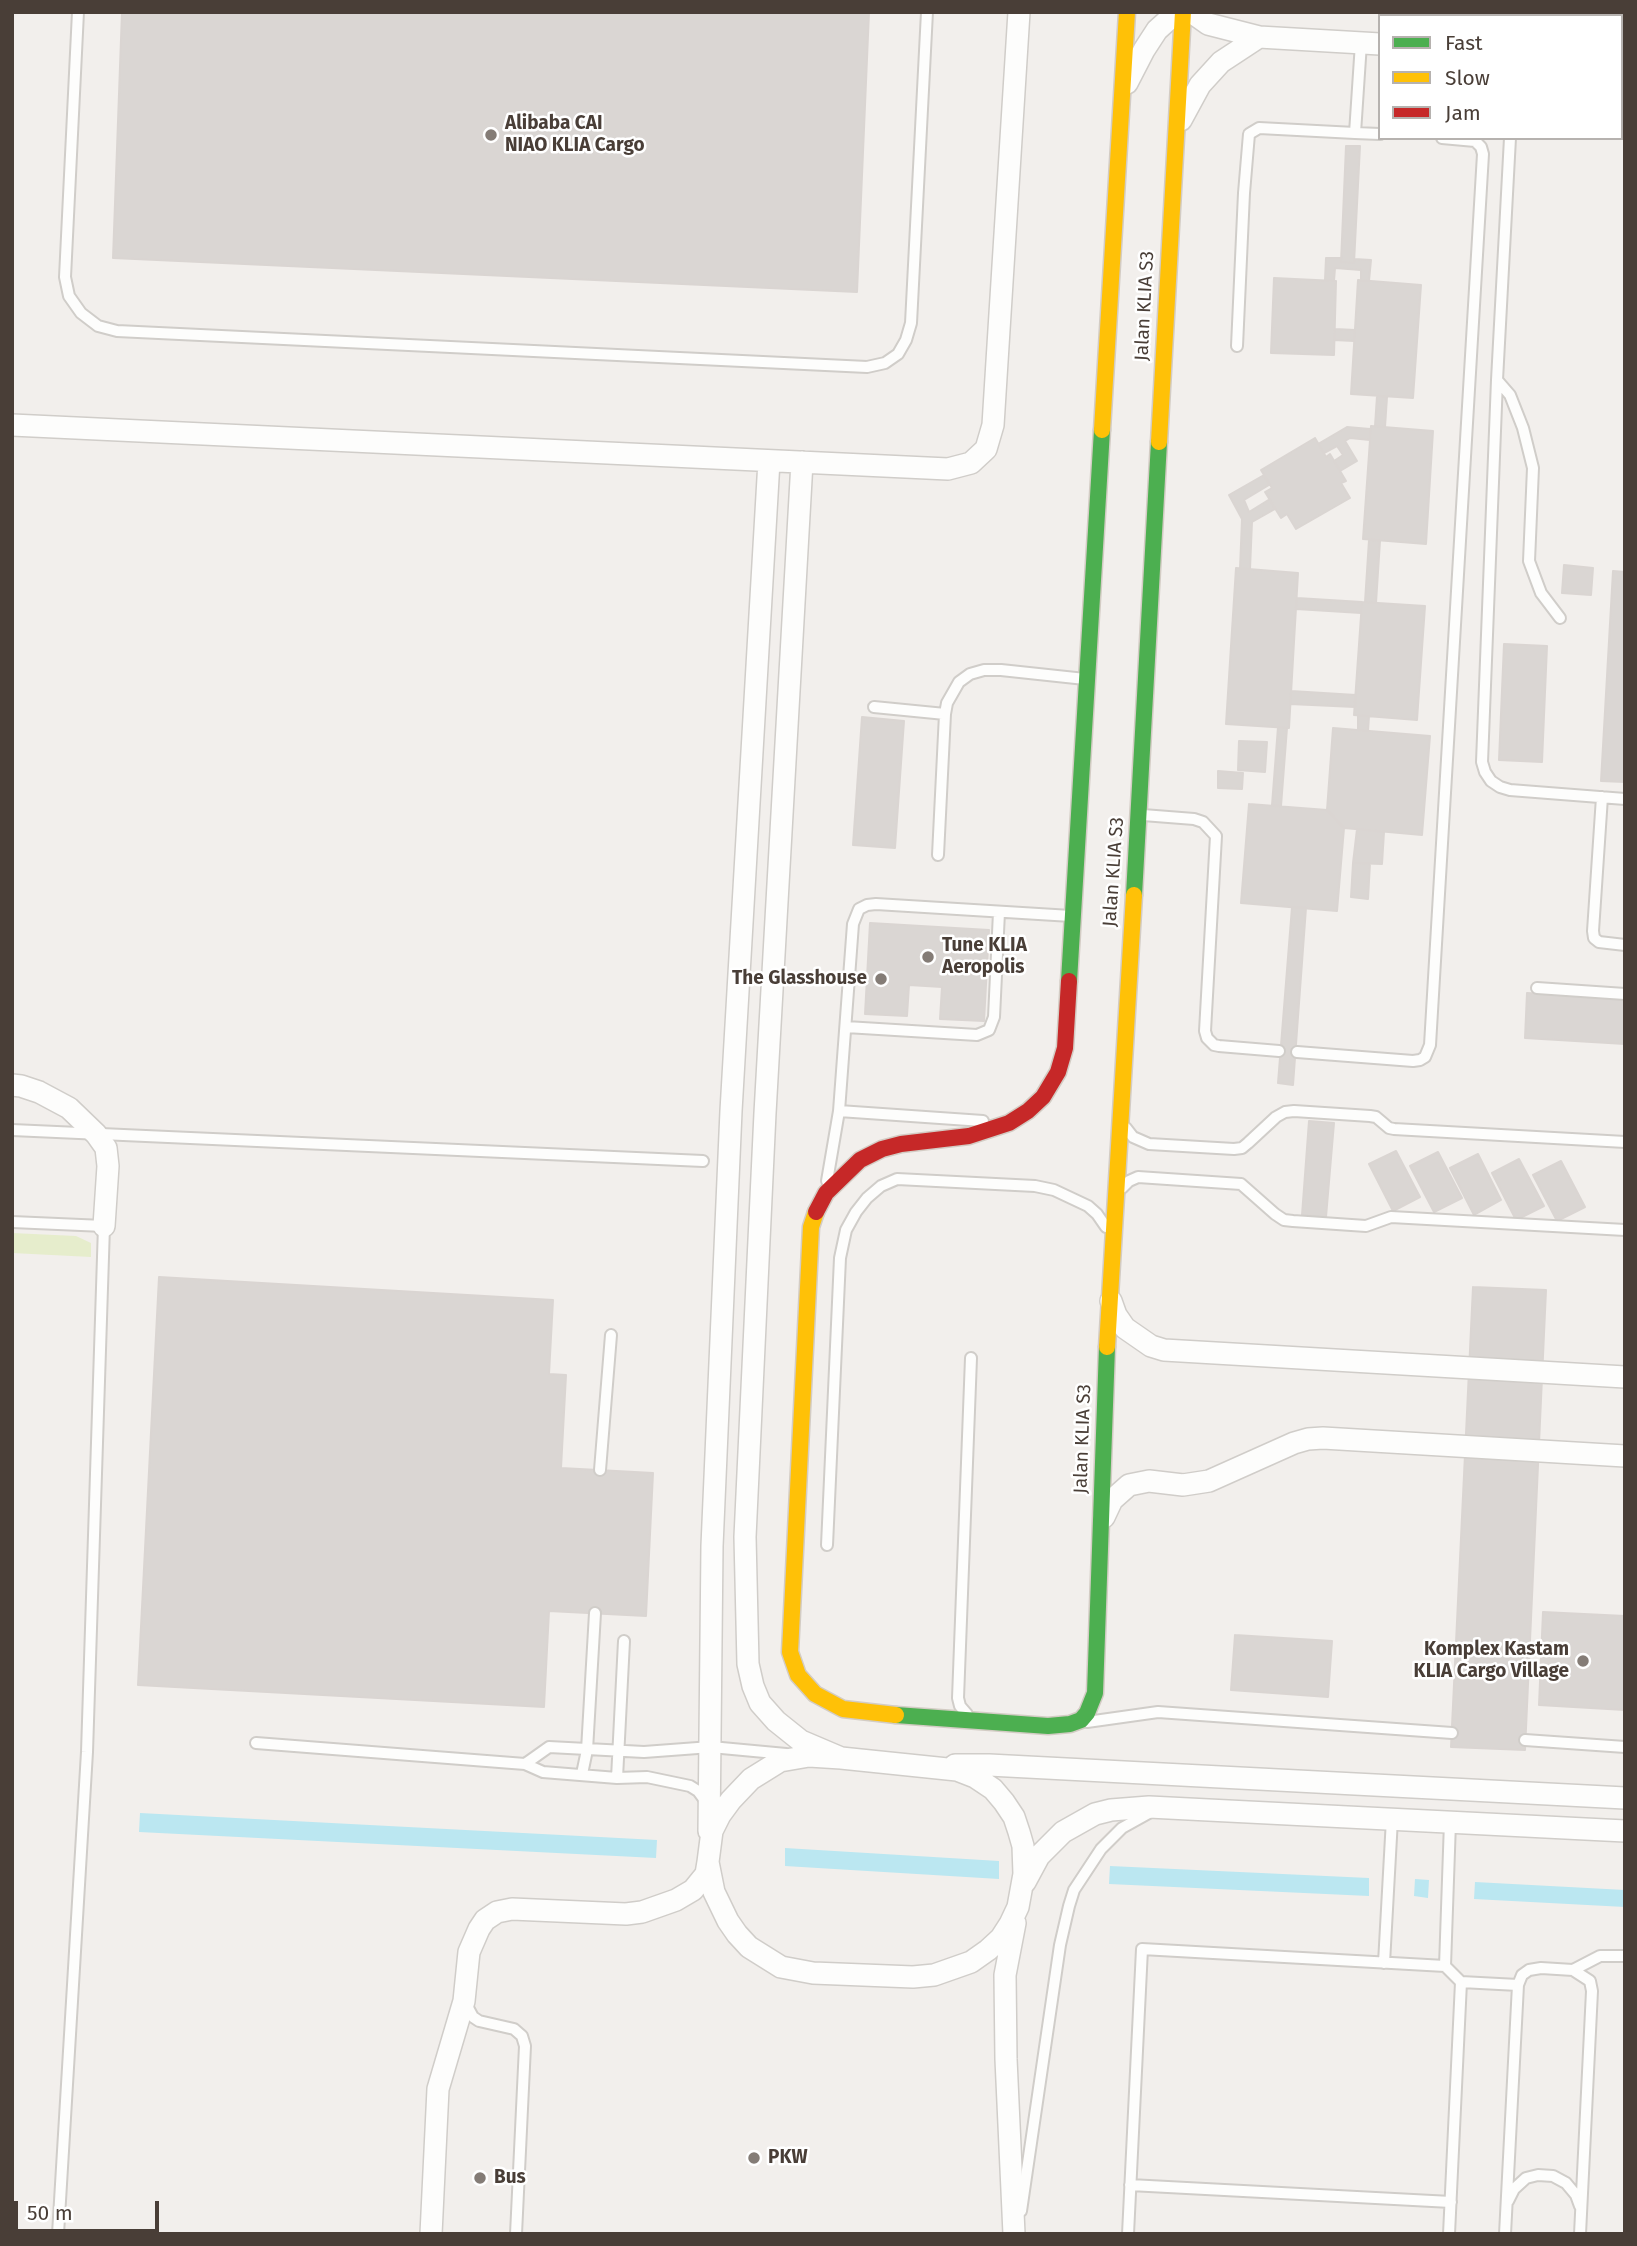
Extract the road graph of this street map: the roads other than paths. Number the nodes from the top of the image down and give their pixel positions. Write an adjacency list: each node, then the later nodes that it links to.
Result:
1 (78, 12): 2 (lane)
2 (928, 12)
3 (1019, 12): 20 (street)
4 (1127, 12): 10 (street, Jalan KLIA S3)
5 (1177, 12): 10 (street)
6 (1183, 12): 11 (street, Jalan KLIA S3)
7 (1191, 12): 8 (street)
8 (1259, 37): 9 (street); 11 (street)
9 (1370, 44): 12 (lane)
10 (1123, 92): 22 (street, Jalan KLIA S3)
11 (1176, 131): 27 (street, Jalan KLIA S3)
12 (1355, 133): 13 (lane); 16 (lane)
13 (1378, 134)
14 (1464, 140): 36 (lane)
15 (1510, 140): 17 (lane)
16 (1237, 346)
17 (1497, 380): 21 (lane); 25 (lane)
18 (12, 425): 19 (street)
19 (769, 461): 20 (street); 66 (street)
20 (802, 462): 71 (street)
21 (1560, 618)
22 (1088, 680): 24 (lane); 30 (street, Jalan KLIA S3)
23 (874, 707): 24 (lane)
24 (945, 714): 28 (lane)
25 (1602, 797): 26 (lane); 31 (lane)
26 (1625, 799)
27 (1139, 815): 35 (lane); 39 (street, Jalan KLIA S3)
28 (938, 855)
29 (999, 912): 30 (lane); 34 (lane); 34 (lane)
30 (1074, 917): 40 (street, Jalan KLIA S3)
31 (1625, 946)
32 (1537, 988): 33 (lane)
33 (1625, 994)
34 (846, 1027): 38 (lane)
35 (1279, 1051)
36 (1297, 1052)
37 (12, 1085): 42 (street)
38 (839, 1111): 40 (lane); 45 (lane)
39 (1120, 1113): 43 (lane); 46 (street, Jalan KLIA S3)
40 (1009, 1123): 45 (street, Jalan KLIA S3)
41 (12, 1130): 42 (lane)
42 (96, 1134): 44 (lane); 48 (street)
43 (1625, 1143)
44 (703, 1161)
45 (826, 1193): 61 (street)
46 (1115, 1200): 49 (lane); 50 (street, Jalan KLIA S3)
47 (12, 1222): 48 (lane)
48 (104, 1226): 95 (lane)
49 (1625, 1230)
50 (1112, 1254): 51 (street, Jalan KLIA S3); 58 (lane)
51 (1109, 1296): 54 (street); 57 (street, Jalan KLIA S3)
52 (611, 1335): 56 (lane)
53 (971, 1358): 61 (lane)
54 (1625, 1377)
55 (1625, 1456): 57 (street)
56 (600, 1470)
57 (1100, 1531): 62 (street, Jalan KLIA S3)
58 (827, 1545)
59 (595, 1613): 68 (lane)
60 (624, 1641): 69 (lane)
61 (982, 1721): 62 (street)
62 (1070, 1724): 63 (lane)
63 (1452, 1733)
64 (1525, 1740): 67 (lane)
65 (256, 1743): 72 (lane)
66 (711, 1747): 69 (lane); 70 (lane); 77 (street)
67 (1625, 1747)
68 (587, 1750): 69 (lane); 72 (lane); 74 (lane)
69 (619, 1752): 75 (lane)
70 (808, 1756): 71 (street); 82 (street)
71 (841, 1758): 73 (street)
72 (525, 1764): 74 (lane)
73 (935, 1766): 76 (street); 83 (street)
74 (582, 1774): 75 (lane)
75 (617, 1778): 77 (lane)
76 (1625, 1798)
77 (709, 1808): 82 (street)
78 (1175, 1808): 79 (street); 83 (street); 98 (lane)
79 (1392, 1819): 80 (street); 85 (lane)
80 (1450, 1822): 81 (street); 86 (lane)
81 (1625, 1831)
82 (708, 1854): 83 (street); 90 (street)
83 (1019, 1899): 98 (street)
84 (1625, 1955): 87 (lane)
85 (1384, 1963): 86 (lane); 91 (lane)
86 (1445, 1966): 88 (lane)
87 (1573, 1970): 89 (lane); 94 (lane)
88 (1461, 1982): 89 (lane); 92 (lane)
89 (1518, 1985): 93 (lane)
90 (464, 2001): 96 (street); 97 (lane)
91 (1130, 2185): 92 (lane); 99 (lane)
92 (1451, 2202): 100 (lane)
93 (1506, 2203): 94 (lane); 101 (lane)
94 (1581, 2210): 102 (lane)
95 (58, 2234)
96 (431, 2234)
97 (516, 2234)
98 (1016, 2234)
99 (1128, 2234)
100 (1449, 2234)
101 (1505, 2234)
102 (1580, 2234)

